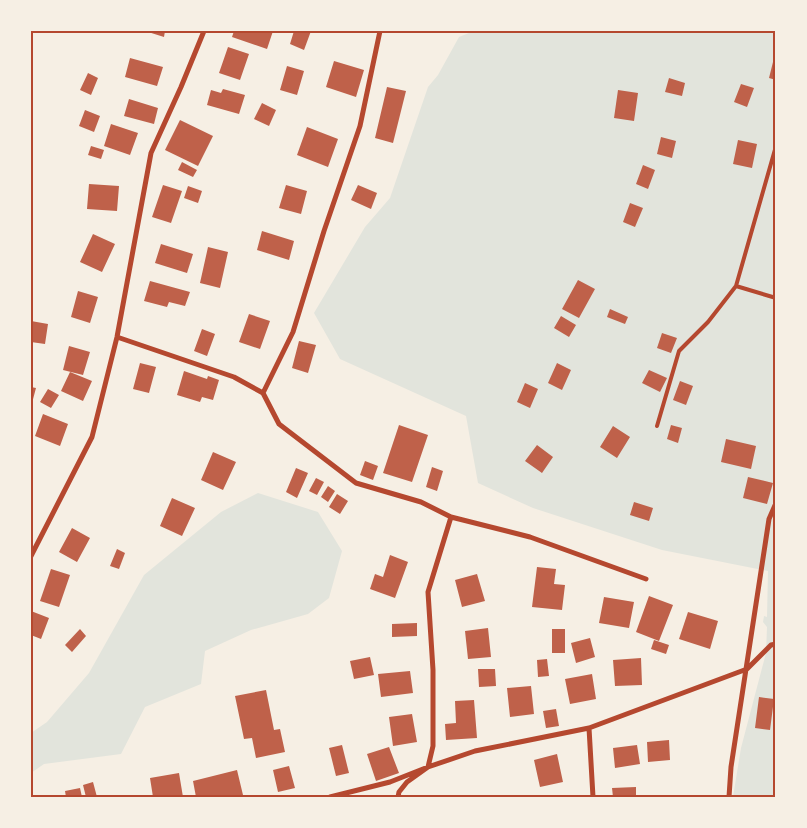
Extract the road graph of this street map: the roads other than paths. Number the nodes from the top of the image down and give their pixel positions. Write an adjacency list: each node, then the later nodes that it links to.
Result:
1 (204, 31): 6 (street)
2 (380, 31): 7 (street)
3 (776, 146): 4 (lane)
4 (736, 286): 5 (lane); 8 (lane)
5 (776, 298)
6 (117, 338): 7 (street); 11 (street)
7 (263, 393): 10 (street)
8 (657, 426)
9 (776, 503): 14 (street)
10 (451, 517): 12 (street); 16 (street)
11 (31, 556)
12 (646, 579)
13 (776, 644): 14 (street)
14 (747, 669): 15 (street); 20 (street)
15 (588, 728): 16 (street); 19 (street)
16 (428, 767): 17 (street); 18 (street)
17 (330, 797)
18 (398, 797)
19 (593, 797)
20 (729, 797)

